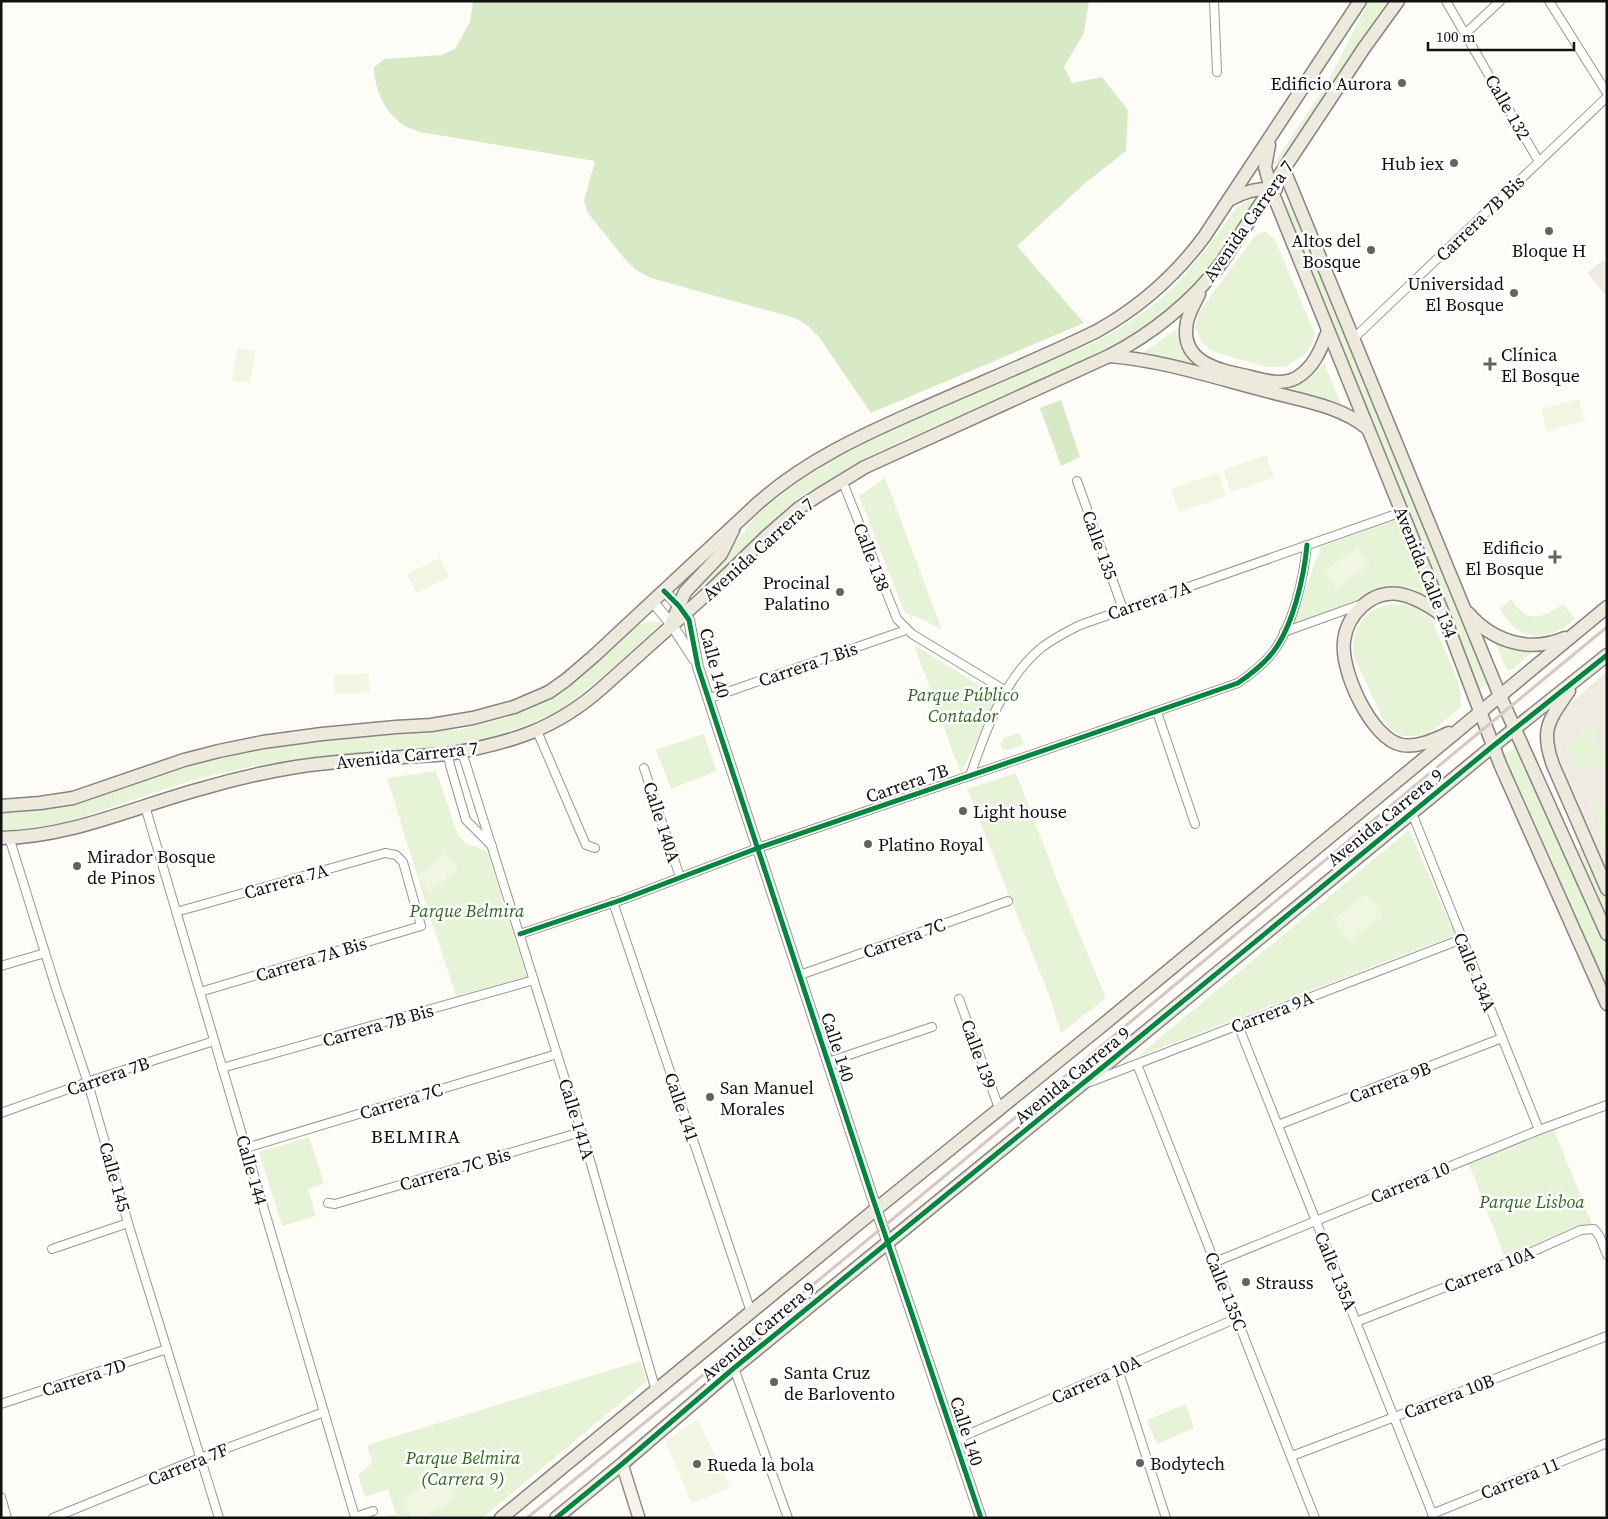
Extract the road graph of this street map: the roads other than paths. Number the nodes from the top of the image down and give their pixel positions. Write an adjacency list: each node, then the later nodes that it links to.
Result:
1 (1214, 1): 8 (street)
2 (1360, 1): 11 (main road, Avenida Carrera 7)
3 (1398, 1): 13 (main road, Avenida Carrera 7)
4 (1446, 1): 7 (street, Calle 132)
5 (1500, 1): 7 (street)
6 (1549, 1): 9 (street)
7 (1465, 34): 12 (street, Calle 132)
8 (1217, 72)
9 (1607, 93)
10 (1607, 97): 12 (street, Carrera 7B Bis)
11 (1272, 135): 14 (main road, Avenida Calle 134); 16 (main road, Avenida Carrera 7)
12 (1539, 162): 19 (street, Carrera 7B Bis)
13 (1284, 170): 14 (main road, Avenida Carrera 7); 15 (main road, Avenida Calle 134)
14 (1271, 189): 15 (main road); 16 (main road); 17 (main road, Avenida Carrera 7); 18 (main road, Avenida Calle 134)
15 (1293, 193): 19 (main road, Avenida Calle 134)
16 (1229, 200): 25 (main road, Avenida Carrera 7)
17 (1202, 288): 18 (main road); 20 (main road, Avenida Carrera 7)
18 (1328, 331): 21 (main road, Avenida Calle 134)
19 (1353, 339): 31 (main road, Avenida Calle 134)
20 (1109, 356): 21 (main road); 22 (main road, Avenida Carrera 7)
21 (1367, 428): 24 (main road, Avenida Calle 134)
22 (842, 480): 32 (main road, Avenida Carrera 7); 36 (street, Calle 138)
23 (1077, 481): 33 (street, Calle 135)
24 (1402, 512): 26 (street, Carrera 7A); 34 (main road, Avenida Calle 134)
25 (737, 523): 27 (main road, Avenida Carrera 7); 32 (main road)
26 (1307, 545): 33 (street, Carrera 7A); 37 (street)
27 (664, 591): 28 (main road, Avenida Carrera 7); 32 (street, Calle 140)
28 (652, 602): 35 (street, Calle 140); 56 (main road, Avenida Carrera 7)
29 (1367, 602): 34 (main road); 37 (street); 47 (main road)
30 (1607, 607): 38 (main road, Avenida Carrera 9)
31 (1464, 608): 38 (main road); 43 (main road, Avenida Calle 134)
32 (682, 609): 35 (main road, Avenida Carrera 7); 40 (street, Calle 140)
33 (1123, 609): 42 (street, Carrera 7A)
34 (1444, 616): 46 (main road, Avenida Calle 134)
35 (672, 625): 40 (street, Calle 140); 49 (main road, Avenida Carrera 7)
36 (906, 630): 42 (street); 44 (street, Carrera 7 Bis)
37 (1284, 632): 45 (street, Carrera 7B)
38 (1574, 634): 43 (main road, Avenida Carrera 9)
39 (1607, 655): 41 (main road, Avenida Carrera 9)
40 (698, 667): 44 (street, Calle 140)
41 (1576, 681): 48 (main road, Avenida Carrera 9); 61 (main road)
42 (1006, 691): 54 (street, Carrera 7A)
43 (1500, 696): 46 (main road, Avenida Carrera 9); 48 (main road, Avenida Calle 134)
44 (710, 698): 64 (street, Calle 140)
45 (1157, 712): 54 (street, Carrera 7B); 59 (street)
46 (1480, 713): 47 (main road, Avenida Carrera 9); 50 (main road, Avenida Calle 134)
47 (1463, 727): 92 (main road, Avenida Carrera 9)
48 (1515, 729): 50 (main road, Avenida Carrera 9); 55 (main road, Avenida Calle 134)
49 (537, 731): 51 (main road, Avenida Carrera 7); 63 (street)
50 (1493, 746): 58 (main road, Avenida Carrera 9); 80 (main road, Avenida Calle 134)
51 (462, 752): 52 (main road, Avenida Carrera 7); 62 (street, Calle 141A)
52 (448, 754): 57 (main road, Avenida Carrera 7); 62 (street, Calle 141A)
53 (644, 768): 65 (street, Calle 140A)
54 (970, 776): 64 (street, Carrera 7B)
55 (1548, 803): 61 (main road); 72 (main road, Avenida Calle 134)
56 (1, 806)
57 (145, 806): 60 (main road, Avenida Carrera 7); 69 (street, Calle 144)
58 (1412, 813): 73 (street, Calle 134A); 90 (main road, Avenida Carrera 9)
59 (1195, 824)
60 (5, 838): 74 (street, Calle 145)
61 (1585, 838): 66 (main road)
62 (493, 847): 71 (street, Calle 141A)
63 (595, 848)
64 (758, 848): 65 (street, Carrera 7B); 76 (street, Calle 140)
65 (680, 877): 68 (street, Carrera 7B)
66 (1607, 889)
67 (1008, 900): 76 (street, Carrera 7C)
68 (613, 902): 71 (street, Carrera 7B); 106 (street, Calle 141)
69 (176, 912): 70 (street, Carrera 7A); 78 (street, Calle 144)
70 (421, 926): 78 (street, Carrera 7A Bis)
71 (520, 934): 77 (street, Calle 141A)
72 (1607, 934)
73 (1462, 939): 81 (street, Carrera 9A); 83 (street, Calle 134A)
74 (45, 952): 75 (street); 89 (street, Calle 145)
75 (1, 966)
76 (800, 975): 86 (street, Calle 140)
77 (534, 980): 85 (street, Calle 141A); 88 (street, Carrera 7B Bis)
78 (200, 992): 84 (street, Calle 144)
79 (959, 999): 92 (street, Calle 139)
80 (1607, 1004)
81 (1238, 1025): 87 (street, Carrera 9A); 94 (street, Calle 135A)
82 (932, 1027): 86 (street)
83 (1502, 1038): 94 (street, Carrera 9B); 95 (street, Calle 134A)
84 (214, 1041): 88 (street, Calle 144); 89 (street, Carrera 7B)
85 (557, 1054): 96 (street, Calle 141A); 97 (street, Carrera 7C)
86 (828, 1062): 99 (street, Calle 140)
87 (1137, 1064): 90 (street, Carrera 9A); 105 (street, Calle 135C)
88 (222, 1068): 97 (street, Calle 144)
89 (88, 1083): 93 (street, Carrera 7B); 101 (street, Calle 145)
90 (1081, 1085): 102 (main road, Avenida Carrera 9)
91 (1607, 1105): 95 (street, Carrera 10)
92 (999, 1108): 99 (main road, Avenida Carrera 9)
93 (1, 1113)
94 (1278, 1125): 100 (street, Calle 135A)
95 (1538, 1130): 100 (street, Carrera 10)
96 (581, 1132): 98 (street, Carrera 7C Bis); 113 (street, Calle 141A)
97 (246, 1148): 115 (street, Calle 144)
98 (328, 1203)
99 (877, 1208): 102 (street, Calle 140); 106 (main road, Avenida Carrera 9)
100 (1316, 1220): 105 (street, Carrera 10); 108 (street, Calle 135A)
101 (128, 1223): 103 (street); 110 (street, Calle 145)
102 (888, 1241): 111 (main road, Avenida Carrera 9); 117 (street, Calle 140)
103 (52, 1249)
104 (1607, 1255): 108 (street, Carrera 10A)
105 (1215, 1262): 107 (street, Calle 135C)
106 (751, 1312): 113 (main road, Avenida Carrera 9)
107 (1237, 1318): 112 (street, Carrera 10A); 119 (street, Calle 135C)
108 (1356, 1322): 116 (street, Calle 135A)
109 (1607, 1336): 116 (street, Carrera 10B)
110 (167, 1349): 114 (street, Carrera 7D); 120 (street, Calle 145)
111 (734, 1368): 121 (main road, Avenida Carrera 9); 131 (street)
112 (1118, 1369): 117 (street, Carrera 10A); 133 (street)
113 (656, 1391): 128 (main road, Avenida Carrera 9)
114 (1, 1404)
115 (324, 1412): 120 (street, Carrera 7F); 123 (street, Calle 144)
116 (1394, 1417): 119 (street, Carrera 10B); 124 (street, Calle 135A)
117 (955, 1440): 132 (street, Calle 140)
118 (1607, 1443): 124 (street, Carrera 11)
119 (1292, 1456): 134 (street, Calle 135C)
120 (200, 1458): 126 (street, Carrera 7F); 127 (street, Calle 145)
121 (622, 1464): 129 (main road, Avenida Carrera 9); 130 (main road)
122 (1, 1497): 125 (street)
123 (373, 1511)
124 (1433, 1516)
125 (8, 1518)
126 (53, 1518)
127 (219, 1518)
128 (502, 1518)
129 (556, 1518)
130 (639, 1518)
131 (788, 1518)
132 (980, 1518)
133 (1166, 1518)
134 (1316, 1518)

